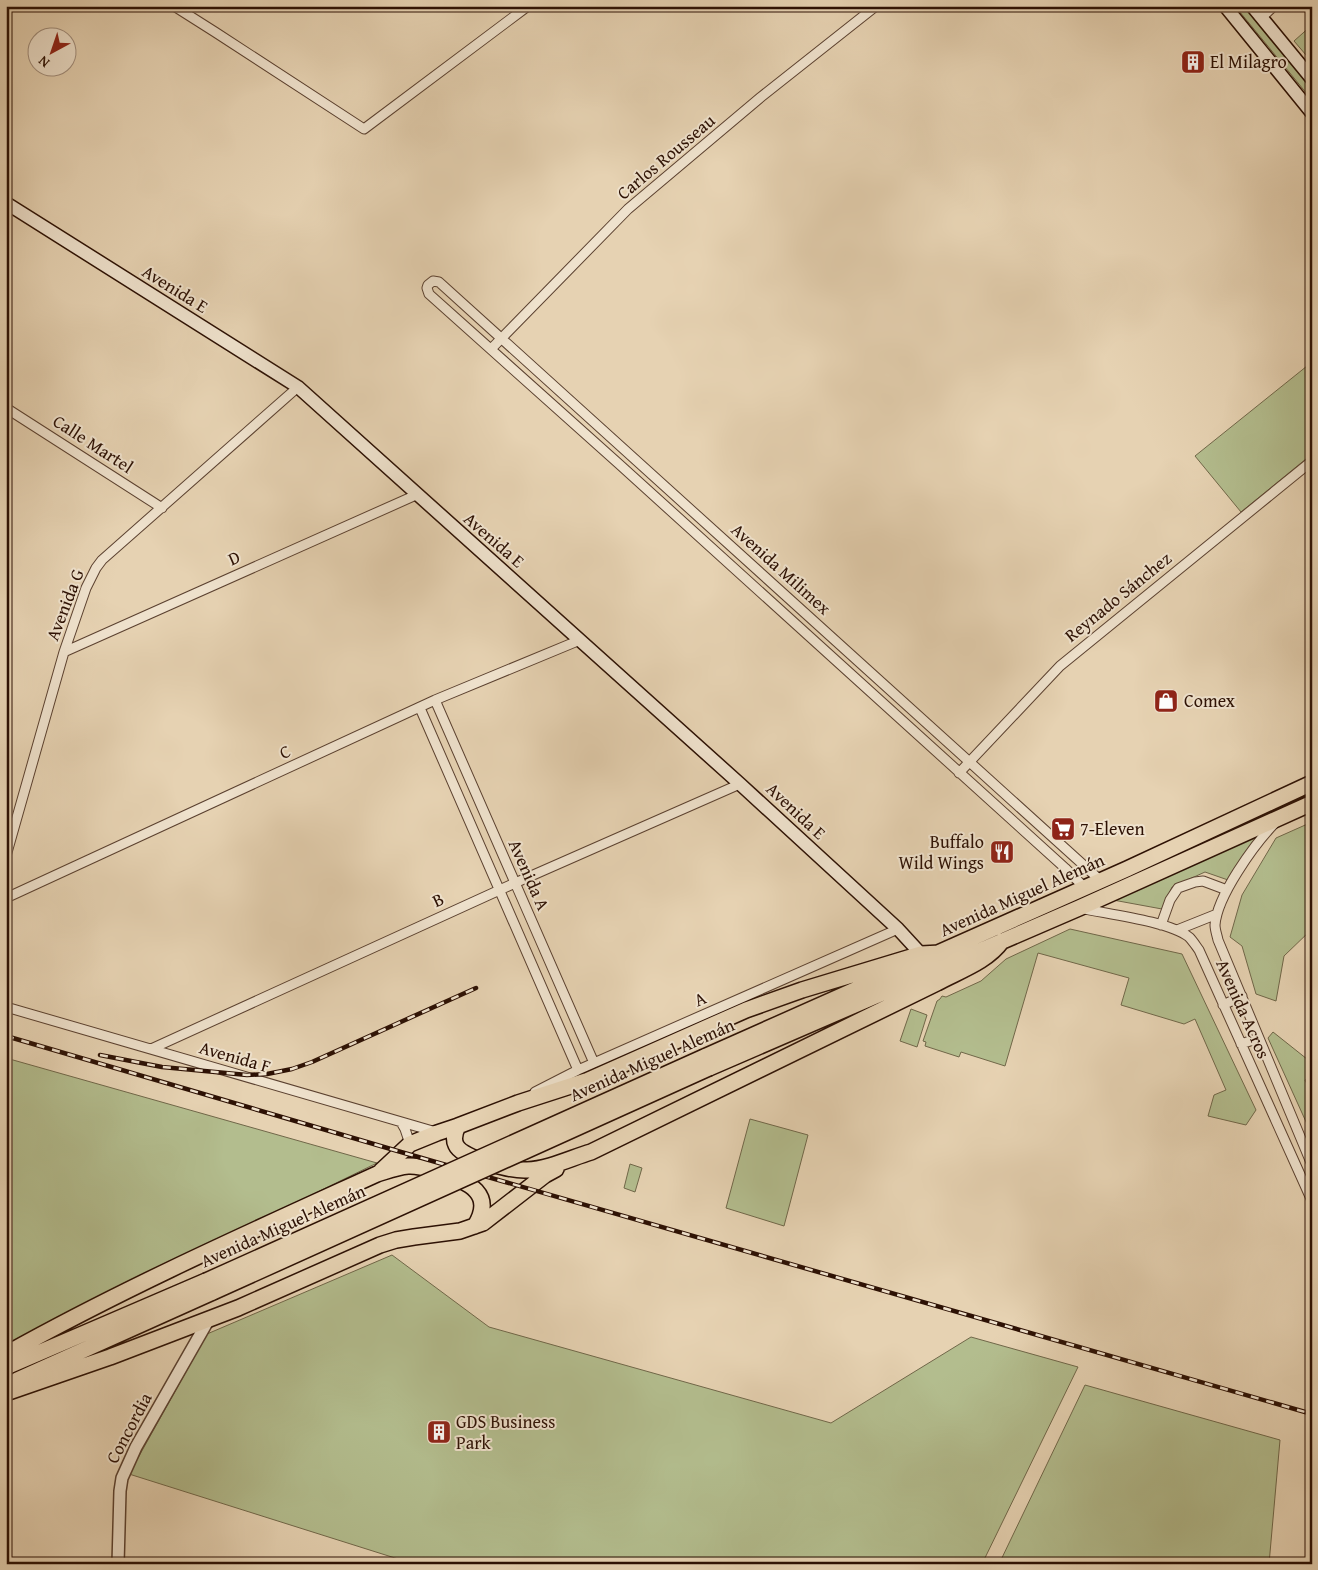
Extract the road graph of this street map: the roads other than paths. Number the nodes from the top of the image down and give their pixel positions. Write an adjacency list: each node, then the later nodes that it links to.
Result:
1 (174, 6): 2 (street)
2 (528, 6)
3 (876, 6): 11 (street, Carlos Rousseau)
4 (1225, 6): 9 (main road)
5 (1252, 6): 7 (main road)
6 (1274, 6): 7 (street)
7 (1262, 17): 8 (main road)
8 (1312, 79)
9 (1312, 112)
10 (6, 203): 13 (main road, Avenida E)
11 (502, 338): 12 (street, Carlos Rousseau); 12 (street, Avenida Milimex); 22 (street, Avenida Milimex)
12 (491, 349): 23 (street, Avenida Milimex)
13 (298, 387): 16 (main road, Avenida E); 17 (street, Avenida G)
14 (6, 408): 17 (street, Calle Martel)
15 (1312, 461): 22 (street, Reynado Sánchez)
16 (416, 495): 18 (main road, Avenida E); 19 (street, D)
17 (162, 508): 19 (street, Avenida G)
18 (580, 640): 20 (street, C); 26 (main road, Avenida E)
19 (64, 652): 30 (street, Avenida G)
20 (435, 700): 21 (street, C); 24 (street, Avenida A)
21 (420, 708): 27 (street, Avenida A); 36 (street, C)
22 (969, 761): 23 (street, Reynado Sánchez); 31 (street, Avenida Milimex)
23 (959, 773): 33 (street, Avenida Milimex)
24 (470, 781): 27 (street); 32 (street, Avenida A)
25 (1312, 783): 31 (highway, Avenida Miguel Alemán)
26 (740, 784): 32 (street, B); 40 (main road, Avenida E)
27 (455, 788): 34 (street, Avenida A)
28 (1312, 803): 29 (highway, Avenida Miguel Alemán)
29 (1282, 815): 35 (street, Avenida Acros); 37 (highway, Avenida Miguel Alemán)
30 (6, 856)
31 (1100, 880): 33 (highway, Avenida Miguel Alemán)
32 (515, 883): 34 (street, B); 51 (street, Avenida A)
33 (1084, 887): 43 (highway, Avenida Miguel Alemán)
34 (499, 890): 50 (street, B); 53 (street, Avenida A)
35 (1226, 890): 38 (street, Avenida Acros); 39 (street)
36 (6, 898)
37 (1079, 908): 39 (street, Avenida Acros); 42 (highway, Avenida Miguel Alemán)
38 (1217, 914): 41 (street); 45 (street, Avenida Acros)
39 (1160, 925): 41 (street, Avenida Acros)
40 (898, 929): 44 (main road, Avenida E); 51 (street, A)
41 (1177, 930): 46 (street, Avenida Acros)
42 (1002, 941): 52 (highway, Avenida Miguel Alemán); 59 (highway)
43 (940, 952): 44 (highway); 52 (highway, Avenida Miguel Alemán)
44 (921, 954): 54 (highway)
45 (1242, 996): 46 (street); 48 (street, Avenida Acros)
46 (1223, 1004): 49 (street, Avenida Acros)
47 (6, 1008): 50 (street, Avenida F)
48 (1259, 1038): 49 (street); 60 (street, Avenida Acros)
49 (1241, 1044): 62 (street, Avenida Acros)
50 (151, 1049): 55 (street, Avenida F)
51 (594, 1063): 53 (street, A)
52 (706, 1063): 66 (highway, Avenida Miguel Alemán, bridge); 67 (highway, Avenida Miguel Alemán, bridge)
53 (578, 1070): 54 (street, A)
54 (518, 1103): 57 (highway)
55 (401, 1122): 56 (street, Avenida F); 58 (street)
56 (437, 1133): 57 (highway); 58 (highway)
57 (456, 1133): 59 (highway)
58 (410, 1144): 61 (highway)
59 (591, 1152): 63 (highway)
60 (1312, 1164)
61 (377, 1174): 63 (highway); 65 (highway)
62 (1312, 1201)
63 (474, 1226): 64 (highway)
64 (209, 1319): 68 (highway); 69 (street, Concordia)
65 (6, 1354)
66 (6, 1367)
67 (6, 1385)
68 (6, 1393)
69 (118, 1564)

